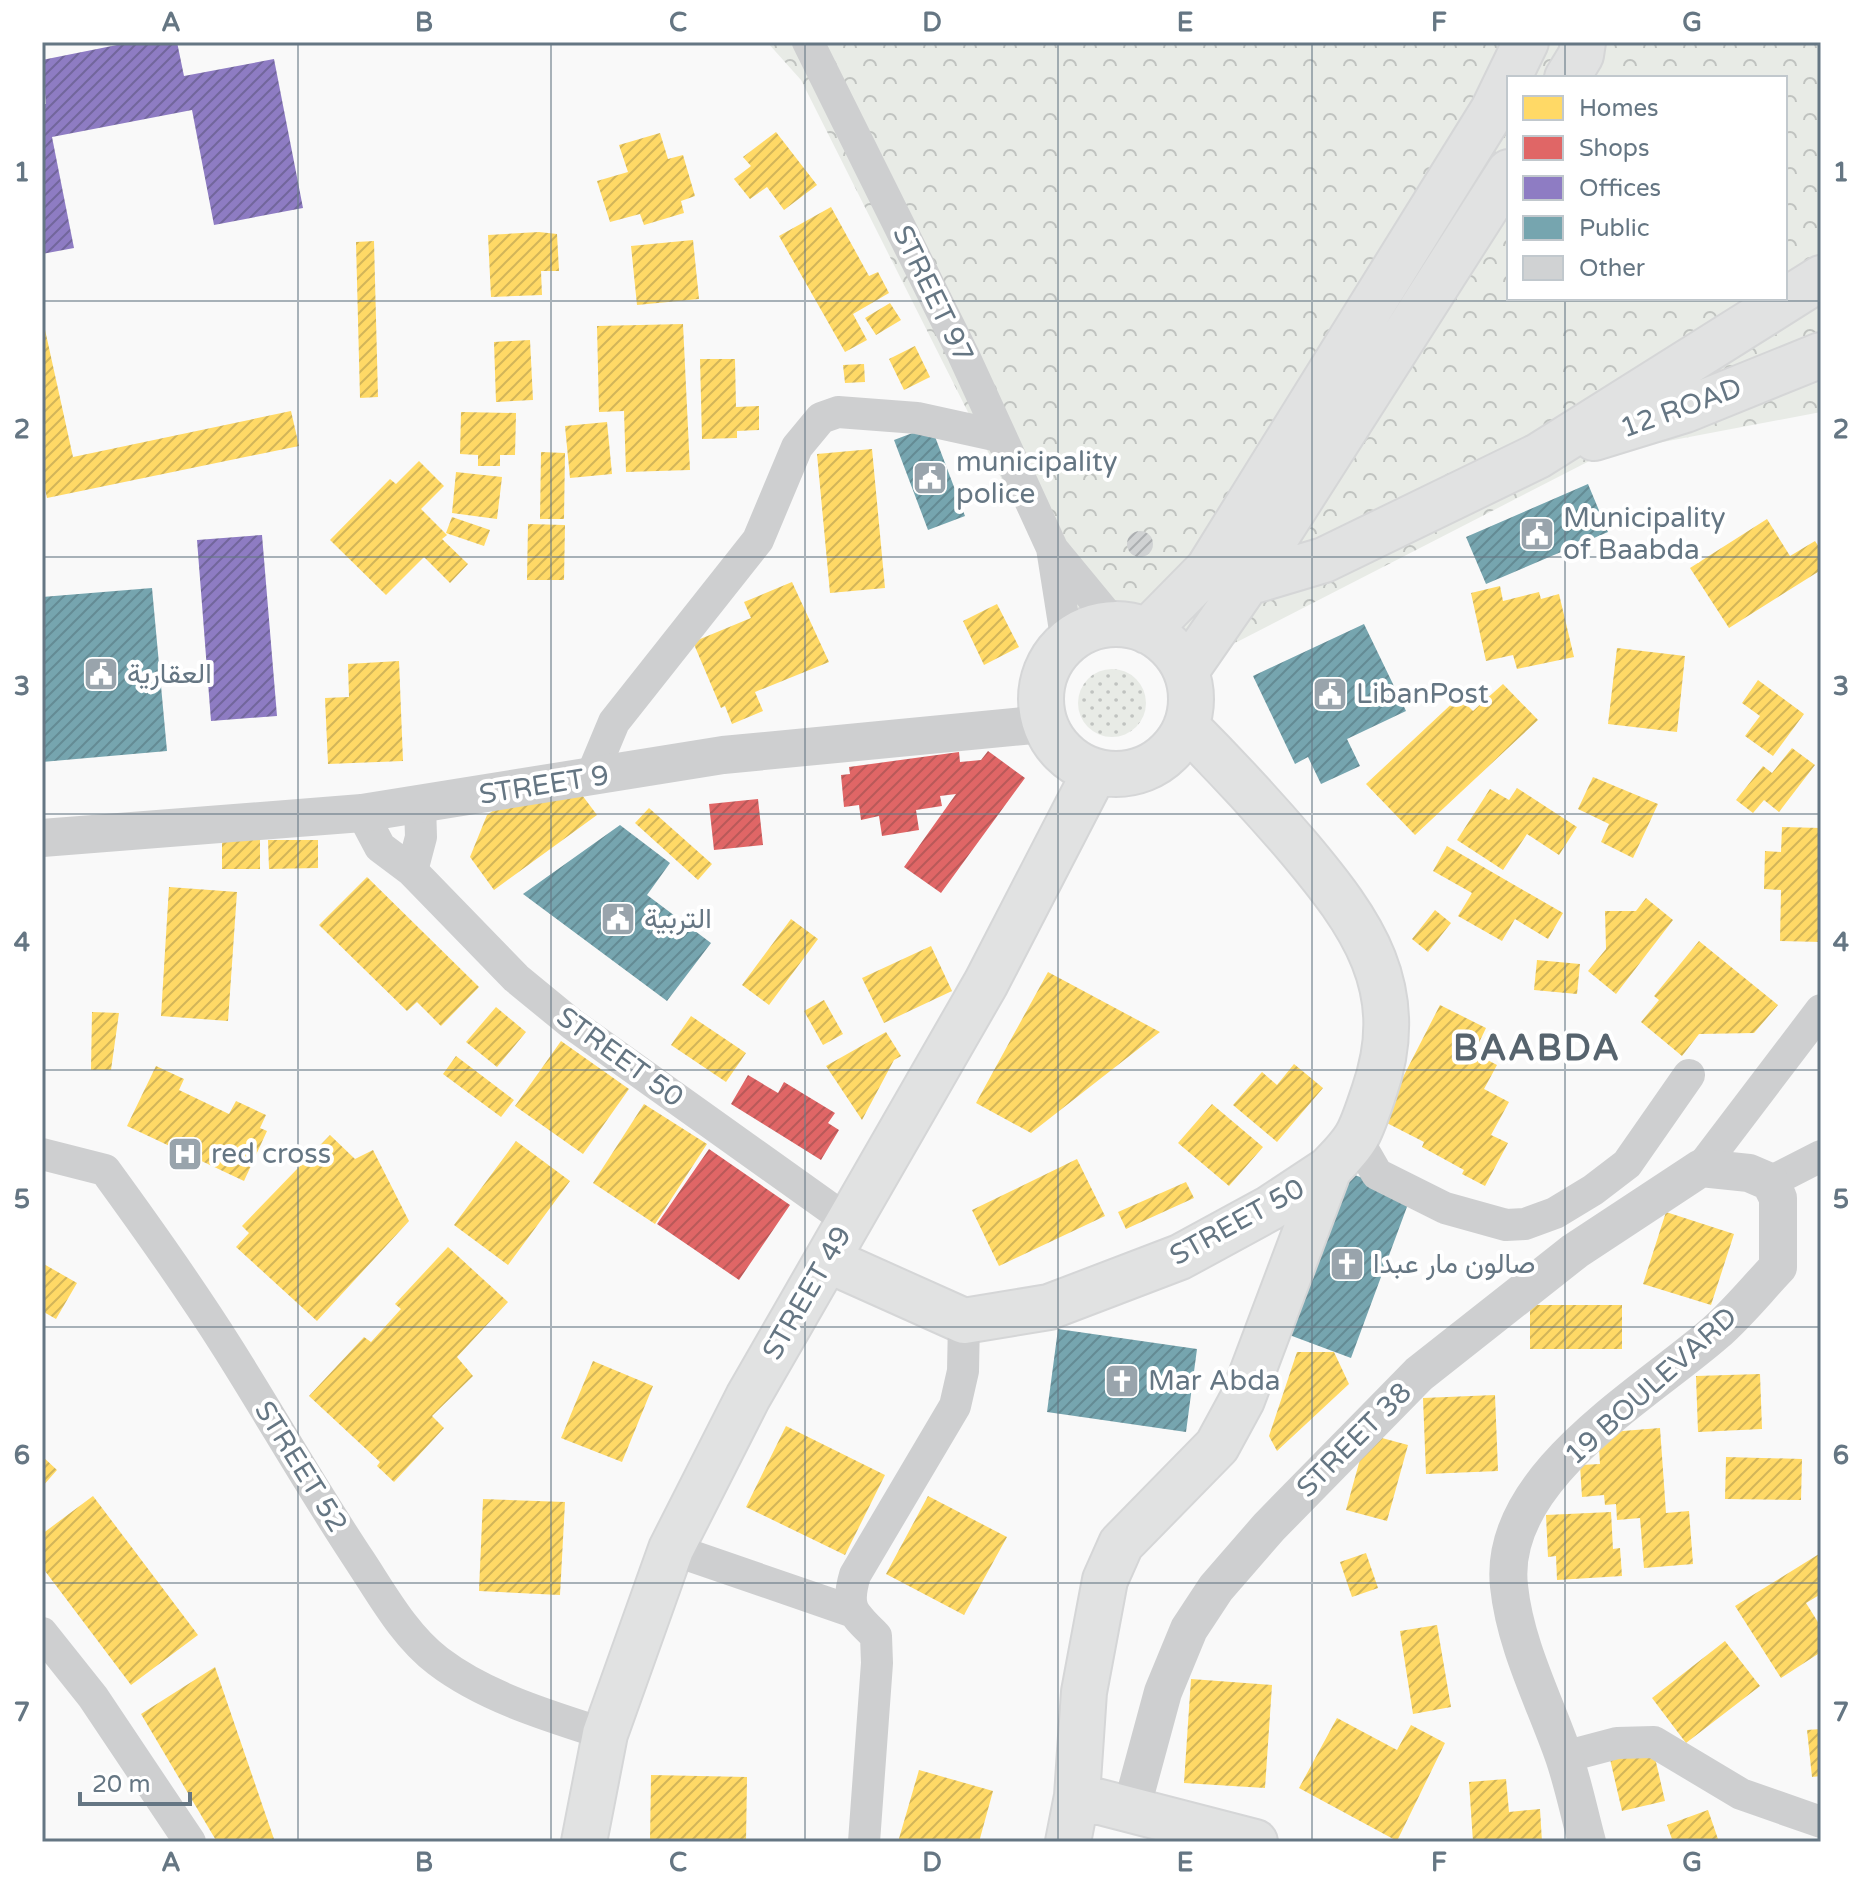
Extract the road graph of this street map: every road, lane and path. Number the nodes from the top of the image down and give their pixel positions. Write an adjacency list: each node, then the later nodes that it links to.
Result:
1 (808, 42): 12 (street, STREET 97)
2 (1526, 42): 4 (main road)
3 (1583, 42): 5 (main road)
4 (1510, 76)
5 (1568, 76)
6 (1507, 81): 15 (main road)
7 (1507, 175): 15 (main road)
8 (1821, 278): 9 (main road)
9 (1787, 299)
10 (1786, 300): 13 (main road)
11 (1821, 355): 13 (main road, 12 ROAD)
12 (999, 436): 14 (street, STREET 97); 22 (street)
13 (1538, 456): 15 (main road)
14 (1052, 548): 16 (street, STREET 97); 17 (street, STREET 97)
15 (1228, 576): 16 (main road); 18 (main road)
16 (1131, 628): 17 (main road); 18 (main road)
17 (1067, 643): 19 (main road)
18 (1186, 671): 20 (main road)
19 (1044, 724): 21 (main road); 22 (street, STREET 9)
20 (1186, 726): 21 (main road); 30 (main road)
21 (1095, 772): 34 (main road, STREET 49)
22 (591, 777): 23 (street, STREET 9)
23 (420, 805): 24 (street, STREET 9); 26 (street)
24 (362, 813): 25 (street, STREET 9); 26 (street, STREET 50)
25 (42, 838)
26 (412, 871): 34 (street, STREET 50)
27 (1821, 1010): 32 (street)
28 (1689, 1075): 30 (street)
29 (42, 1154): 40 (street, STREET 52)
30 (1343, 1155): 36 (main road, STREET 50); 42 (main road)
31 (1821, 1156): 33 (street)
32 (1701, 1168): 33 (street); 43 (street, STREET 38)
33 (1770, 1182): 41 (street, 19 BOULEVARD)
34 (848, 1221): 35 (main road, STREET 49)
35 (828, 1260): 36 (main road); 37 (main road, STREET 49)
36 (964, 1321): 38 (street)
37 (671, 1549): 38 (street); 40 (main road, STREET 49)
38 (851, 1611): 47 (street)
39 (42, 1633): 45 (street)
40 (605, 1734): 46 (main road, STREET 49)
41 (1564, 1757): 44 (street); 50 (street, 19 BOULEVARD)
42 (1077, 1796): 43 (main road); 48 (main road)
43 (1131, 1810): 49 (main road)
44 (1821, 1822)
45 (190, 1842)
46 (584, 1842)
47 (864, 1842)
48 (1068, 1842)
49 (1255, 1842)
50 (1587, 1842)

